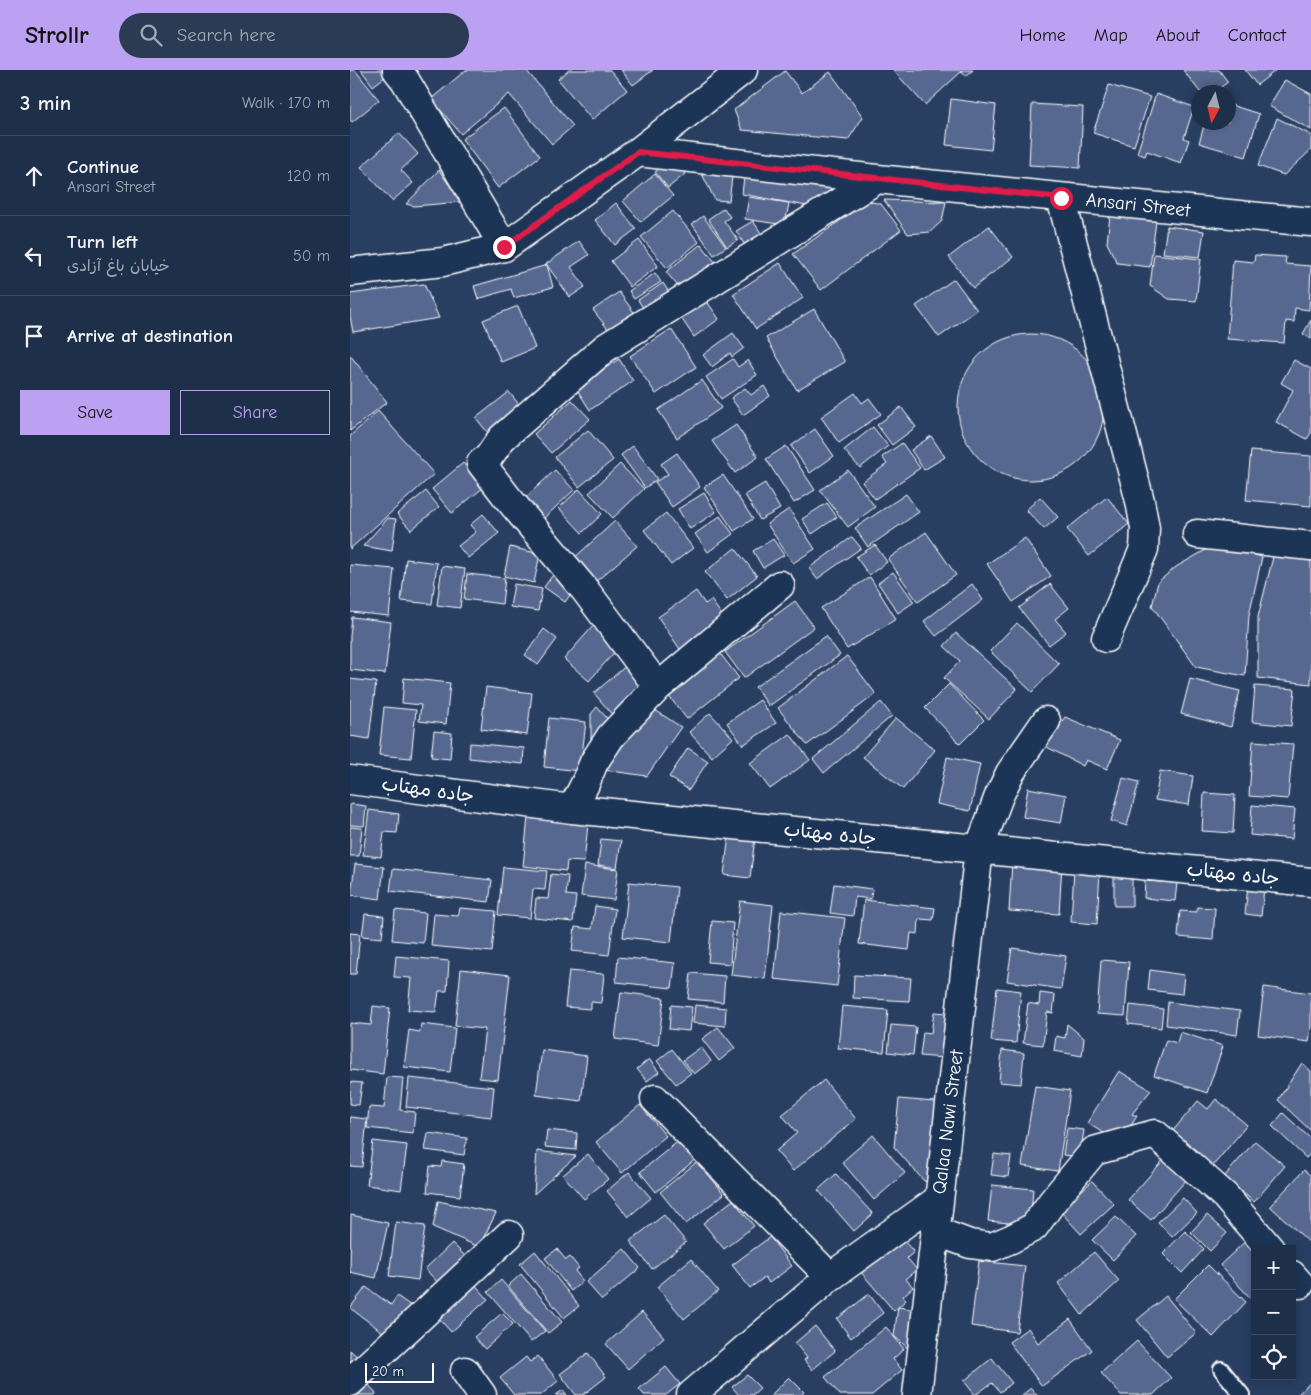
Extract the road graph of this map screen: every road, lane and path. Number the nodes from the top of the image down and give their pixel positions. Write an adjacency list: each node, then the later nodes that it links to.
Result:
1 (397, 70): 7 (street)
2 (743, 70): 3 (street)
3 (638, 152): 4 (street, Ansari Street); 7 (street)
4 (877, 179): 5 (street, Ansari Street); 13 (street)
5 (1061, 198): 6 (street, Ansari Street); 12 (street)
6 (1311, 222)
7 (504, 247): 8 (street)
8 (350, 272)
9 (1197, 534): 10 (street)
10 (1311, 546)
11 (780, 585): 13 (street)
12 (1106, 638)
13 (658, 687): 16 (street)
14 (1046, 721): 17 (street, Qalaa Nawi Street)
15 (350, 780): 16 (street, جاده مهتاب)
16 (572, 809): 17 (street, جاده مهتاب)
17 (979, 849): 18 (street, جاده مهتاب); 20 (street, Qalaa Nawi Street)
18 (1311, 882)
19 (655, 1099): 24 (street)
20 (939, 1199): 21 (street, Qalaa Nawi Street); 24 (street)
21 (935, 1231): 23 (street); 30 (street, Qalaa Nawi Street)
22 (509, 1235): 27 (street)
23 (1267, 1245)
24 (830, 1277): 29 (street)
25 (1221, 1369): 31 (lane)
26 (464, 1371): 28 (street)
27 (350, 1382)
28 (482, 1395)
29 (691, 1395)
30 (918, 1395)
31 (1242, 1395)

